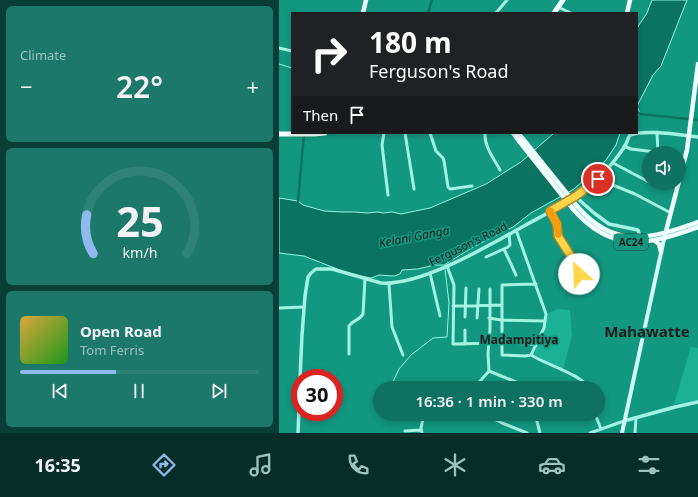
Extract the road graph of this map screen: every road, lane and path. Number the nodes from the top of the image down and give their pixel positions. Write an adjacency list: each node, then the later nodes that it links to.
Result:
1 (367, 0): 6 (main road)
2 (507, 0): 7 (street)
3 (563, 0): 5 (highway)
4 (630, 0): 10 (main road)
5 (558, 7): 8 (highway); 9 (street)
6 (363, 12)
7 (497, 12)
8 (555, 12)
9 (569, 12)
10 (627, 12)
11 (279, 48): 12 (street)
12 (291, 51)
13 (698, 64): 14 (main road)
14 (697, 83): 27 (main road)
15 (291, 131): 16 (highway)
16 (279, 132): 17 (highway)
17 (291, 133)
18 (657, 133): 26 (street); 27 (street); 31 (street)
19 (384, 134): 39 (street)
20 (405, 134): 38 (street)
21 (430, 134): 37 (street)
22 (485, 134): 34 (street)
23 (514, 134): 29 (main road)
24 (518, 134): 29 (main road)
25 (634, 134): 30 (street, Ferguson's Road)
26 (638, 134)
27 (689, 136): 28 (street); 43 (main road)
28 (698, 137)
29 (521, 140): 41 (main road, bridge)
30 (624, 146): 32 (street); 33 (street, Ferguson's Road)
31 (658, 146)
32 (642, 150)
33 (613, 163): 35 (street, Ferguson's Road); 36 (street)
34 (500, 170)
35 (598, 179): 40 (street, Ferguson's Road); 43 (street)
36 (642, 179)
37 (472, 186)
38 (414, 189)
39 (388, 195)
40 (576, 196): 42 (street, Ferguson's Road); 51 (street)
41 (575, 208): 51 (main road, AC24); 53 (main road, AC24)
42 (550, 211): 47 (street, Ferguson's Road); 58 (street)
43 (671, 212): 45 (main road)
44 (698, 222): 48 (main road, AC24)
45 (667, 226): 48 (main road); 49 (main road)
46 (698, 226): 52 (main road, AC24)
47 (516, 230): 50 (street, Ferguson's Road); 63 (street)
48 (673, 231): 49 (main road, AC24)
49 (666, 233): 51 (main road, AC24); 52 (main road)
50 (509, 234): 54 (street); 57 (street, Ferguson's Road)
51 (640, 237)
52 (664, 239): 53 (main road, AC24); 55 (main road)
53 (655, 241): 55 (main road)
54 (504, 249): 56 (street); 60 (street)
55 (661, 252): 101 (main road)
56 (486, 257)
57 (447, 266): 59 (street, Ferguson's Road); 70 (street)
58 (595, 268)
59 (430, 272): 62 (street, Ferguson's Road); 74 (street)
60 (516, 275)
61 (365, 279): 62 (street, Ferguson's Road); 72 (street, Ferguson's Road); 86 (street)
62 (389, 284): 87 (street)
63 (536, 284): 71 (street); 79 (street)
64 (467, 288): 67 (street)
65 (479, 289): 68 (street)
66 (490, 289): 69 (street)
67 (466, 305): 68 (street); 70 (street); 75 (street)
68 (478, 305): 69 (street); 76 (street)
69 (490, 305): 71 (street); 77 (street)
70 (453, 306): 84 (street)
71 (501, 306): 78 (street)
72 (304, 307): 73 (street); 89 (street, Ferguson's Road)
73 (279, 308)
74 (440, 316)
75 (465, 317)
76 (477, 318)
77 (489, 318): 78 (street); 82 (street)
78 (501, 320): 79 (street); 81 (street)
79 (545, 321): 85 (street)
80 (465, 330): 84 (street)
81 (502, 332)
82 (489, 343): 83 (street); 84 (street); 90 (street)
83 (502, 343): 85 (street); 88 (street)
84 (465, 344)
85 (536, 345): 88 (street)
86 (349, 354)
87 (403, 355)
88 (531, 355): 93 (street)
89 (300, 369)
90 (489, 371): 91 (street); 92 (street)
91 (481, 381)
92 (514, 381)
93 (583, 381)
94 (698, 402): 95 (street)
95 (636, 418): 101 (street); 110 (street)
96 (299, 421): 105 (street)
97 (423, 421): 104 (street)
98 (498, 421): 106 (street)
99 (537, 421): 107 (street)
100 (598, 421): 102 (street)
101 (624, 421): 102 (street); 109 (main road)
102 (601, 429): 108 (street)
103 (405, 431): 104 (street)
104 (422, 432)
105 (298, 433)
106 (527, 433)
107 (540, 433)
108 (590, 433)
109 (621, 433)
110 (635, 433)

